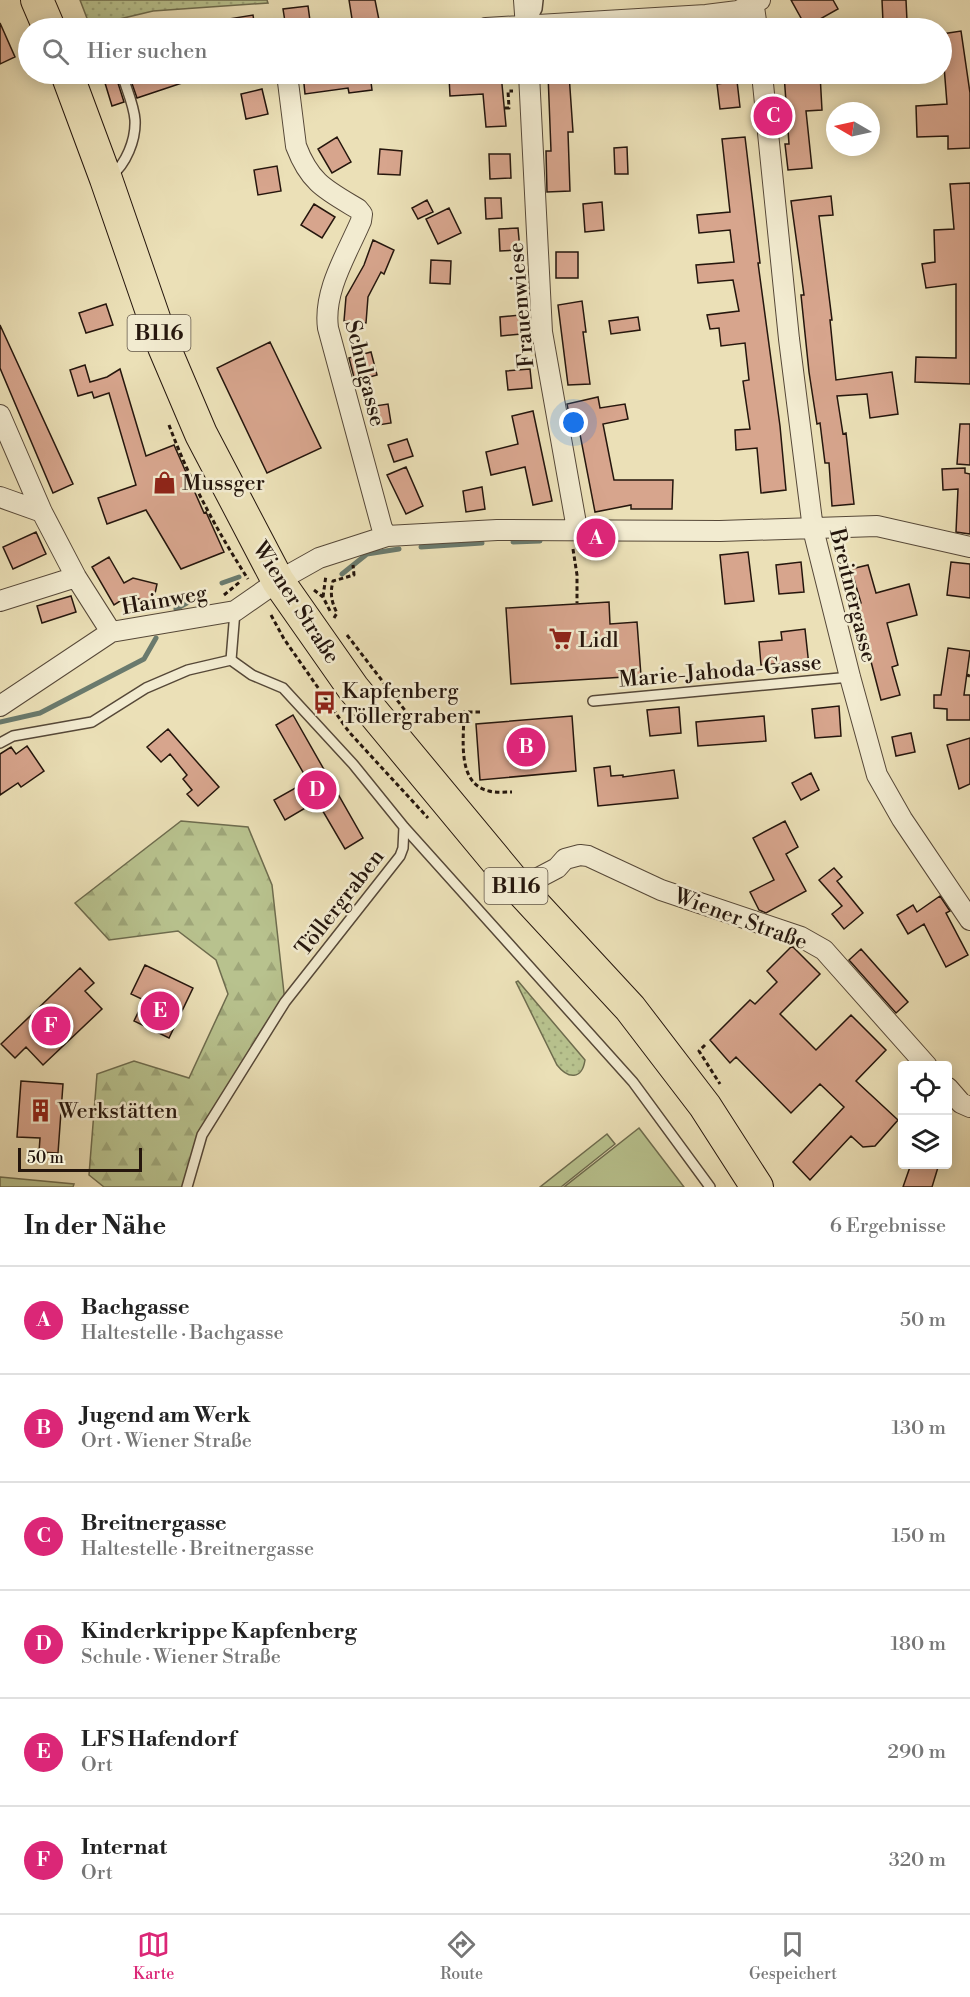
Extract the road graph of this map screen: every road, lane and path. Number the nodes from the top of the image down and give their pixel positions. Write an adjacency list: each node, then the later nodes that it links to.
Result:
1 (37, 0): 5 (main road)
2 (524, 0): 6 (street)
3 (538, 0): 7 (lane)
4 (755, 1): 8 (street); 9 (street)
5 (45, 18)
6 (526, 18)
7 (532, 18)
8 (657, 18)
9 (756, 18)
10 (71, 84): 15 (main road, Wiener Straße / B116)
11 (125, 84): 15 (lane)
12 (288, 84): 21 (street, Schulgasse)
13 (529, 84): 19 (street, Frauenwiese)
14 (763, 84): 20 (street, Breitnergasse)
15 (106, 179): 26 (main road, Wiener Straße / B116)
16 (0, 415): 18 (street)
17 (0, 496): 18 (street)
18 (42, 512): 24 (street)
19 (577, 529): 20 (street, Hainweg); 21 (street, Hainweg)
20 (813, 529): 22 (street, Hainweg); 33 (street, Breitnergasse)
21 (387, 536): 26 (street, Hainweg)
22 (970, 548)
23 (354, 570): 30 (path)
24 (76, 577): 28 (street); 31 (street)
25 (241, 581): 27 (path)
26 (278, 581): 29 (street, Hainweg); 40 (main road, Wiener Straße / B116)
27 (225, 592)
28 (0, 601)
29 (235, 611): 31 (street, Hainweg); 32 (lane)
30 (334, 618)
31 (111, 632): 35 (street, Hainweg)
32 (231, 660): 37 (lane); 39 (lane)
33 (850, 677): 34 (lane, Marie-Jahoda-Gasse); 41 (street, Breitnergasse)
34 (594, 701)
35 (0, 706)
36 (480, 712): 38 (path)
37 (0, 743)
38 (512, 792)
39 (404, 827): 47 (lane, Töllergraben); 48 (lane)
40 (519, 888): 43 (street, Wiener Straße); 49 (main road, Wiener Straße / B116)
41 (970, 920)
42 (705, 1045): 44 (path)
43 (923, 1061)
44 (714, 1091)
45 (952, 1093): 46 (street)
46 (970, 1107)
47 (187, 1187)
48 (710, 1187)
49 (757, 1187)

